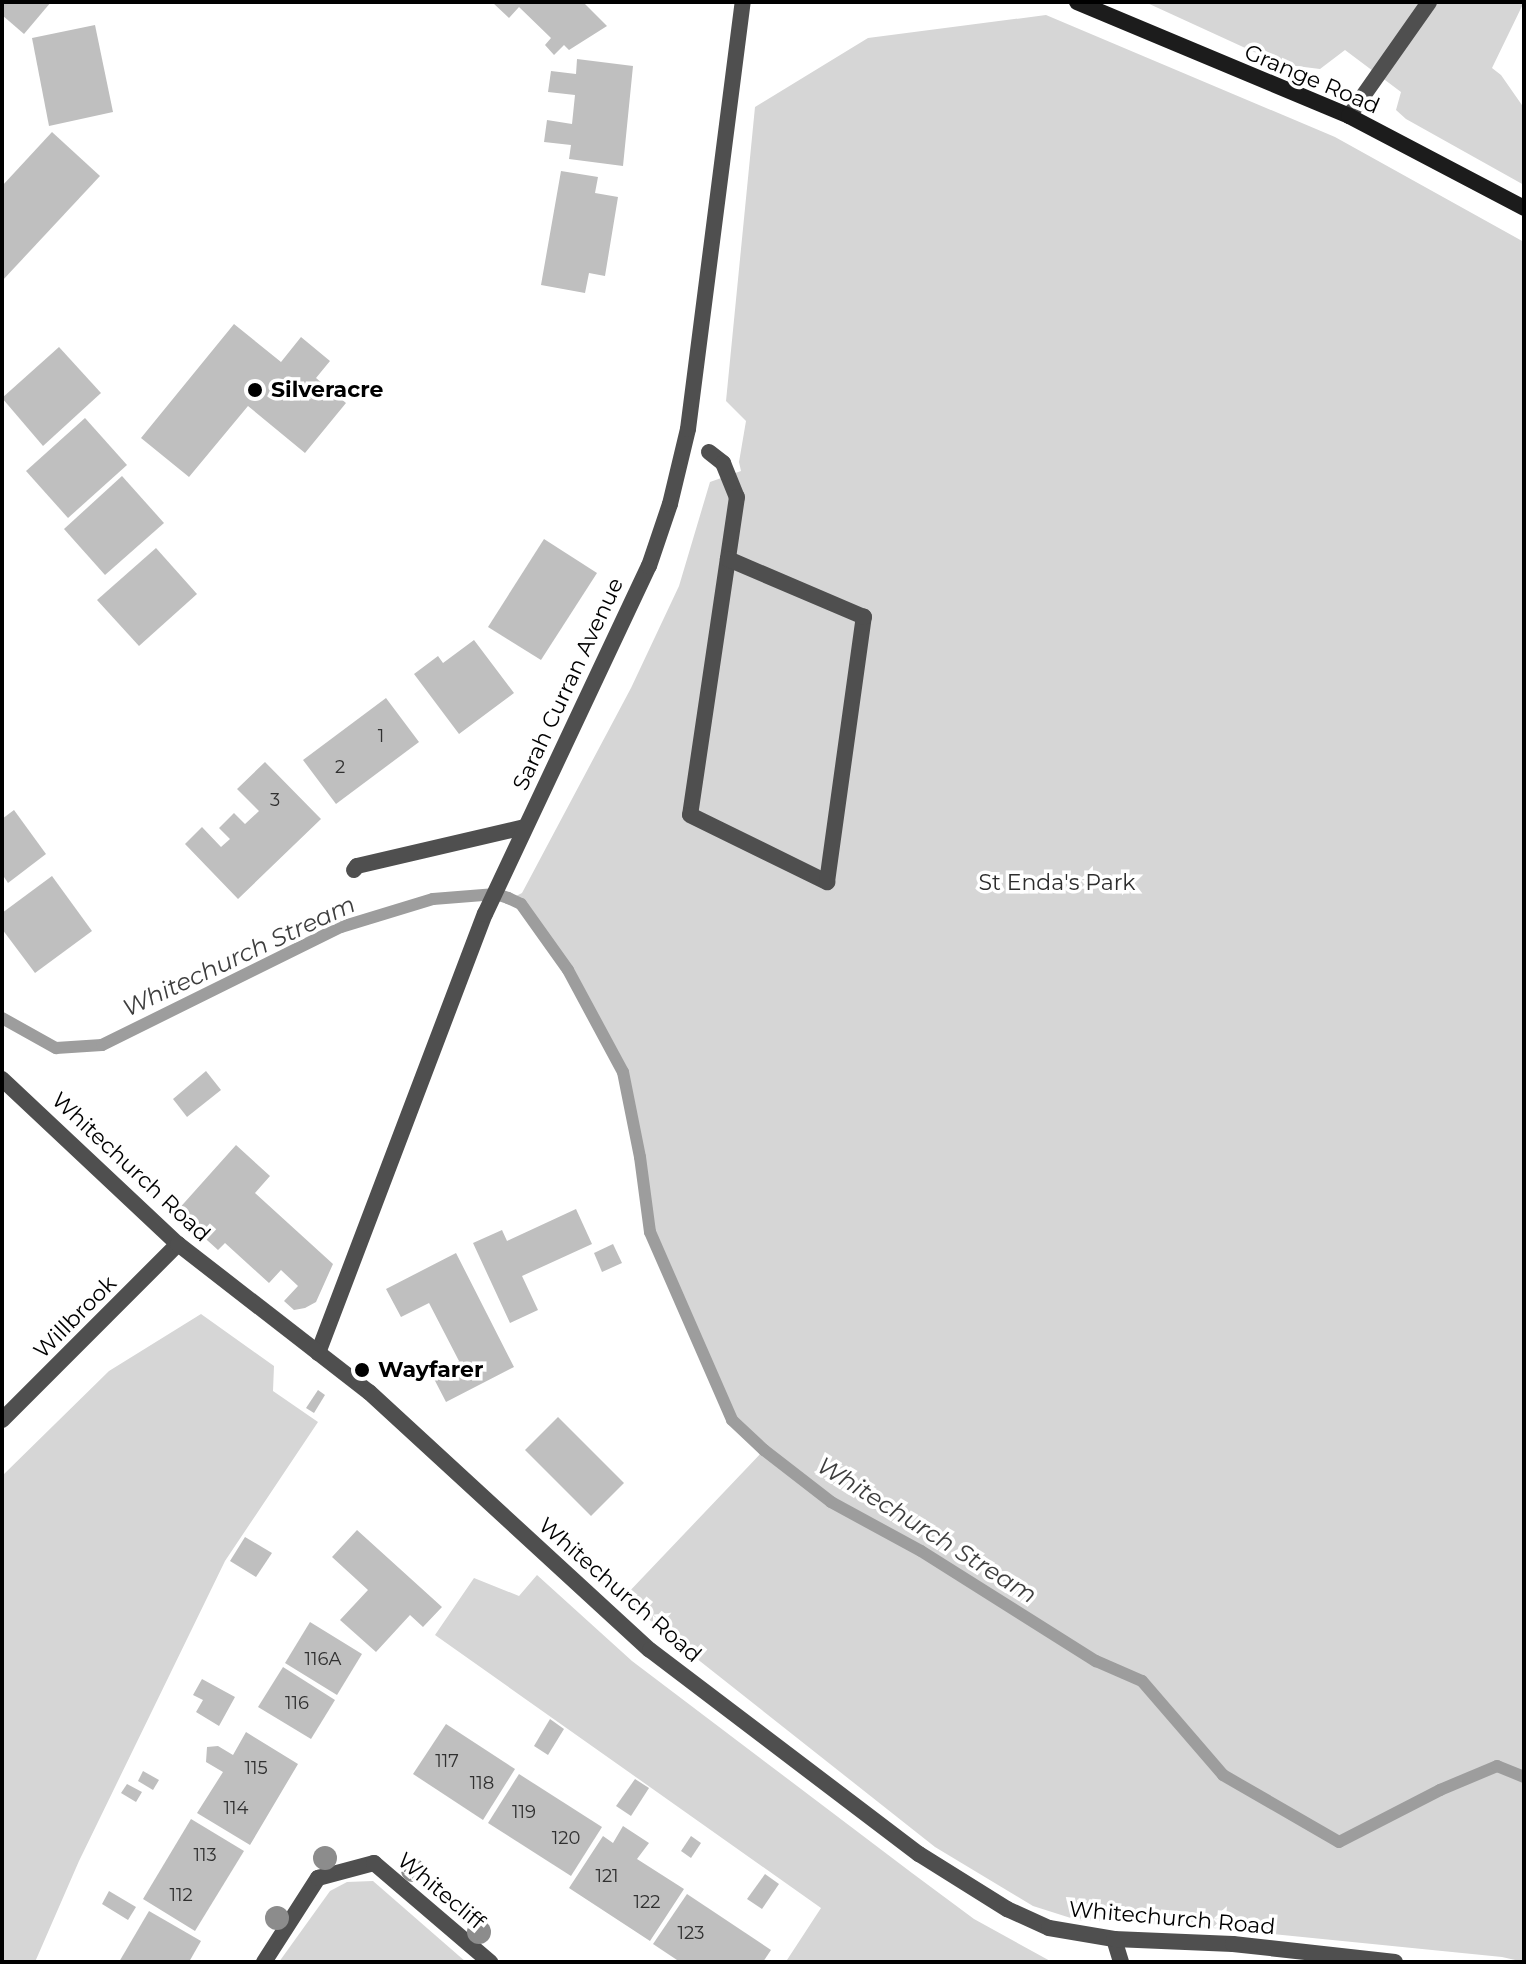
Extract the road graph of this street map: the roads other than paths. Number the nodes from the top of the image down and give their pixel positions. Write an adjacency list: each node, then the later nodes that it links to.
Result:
1 (743, 2): 8 (street, Sarah Curran Avenue)
2 (1077, 2): 4 (main road, Grange Road)
3 (1429, 2): 4 (street)
4 (1349, 116): 5 (main road, Grange Road)
5 (1524, 208)
6 (709, 452): 7 (street)
7 (728, 559): 7 (street)
8 (524, 827): 9 (street); 12 (street, Sarah Curran Avenue)
9 (354, 870)
10 (2, 1079): 11 (street, Whitechurch Road)
11 (178, 1244): 12 (street, Whitechurch Road); 13 (street, Willbrook)
12 (318, 1353): 14 (street, Whitechurch Road)
13 (2, 1420)
14 (1114, 1939): 17 (street); 18 (street, Whitechurch Road)
15 (264, 1962): 16 (street, Whitecliff)
16 (490, 1962)
17 (1121, 1962)
18 (1395, 1962)

